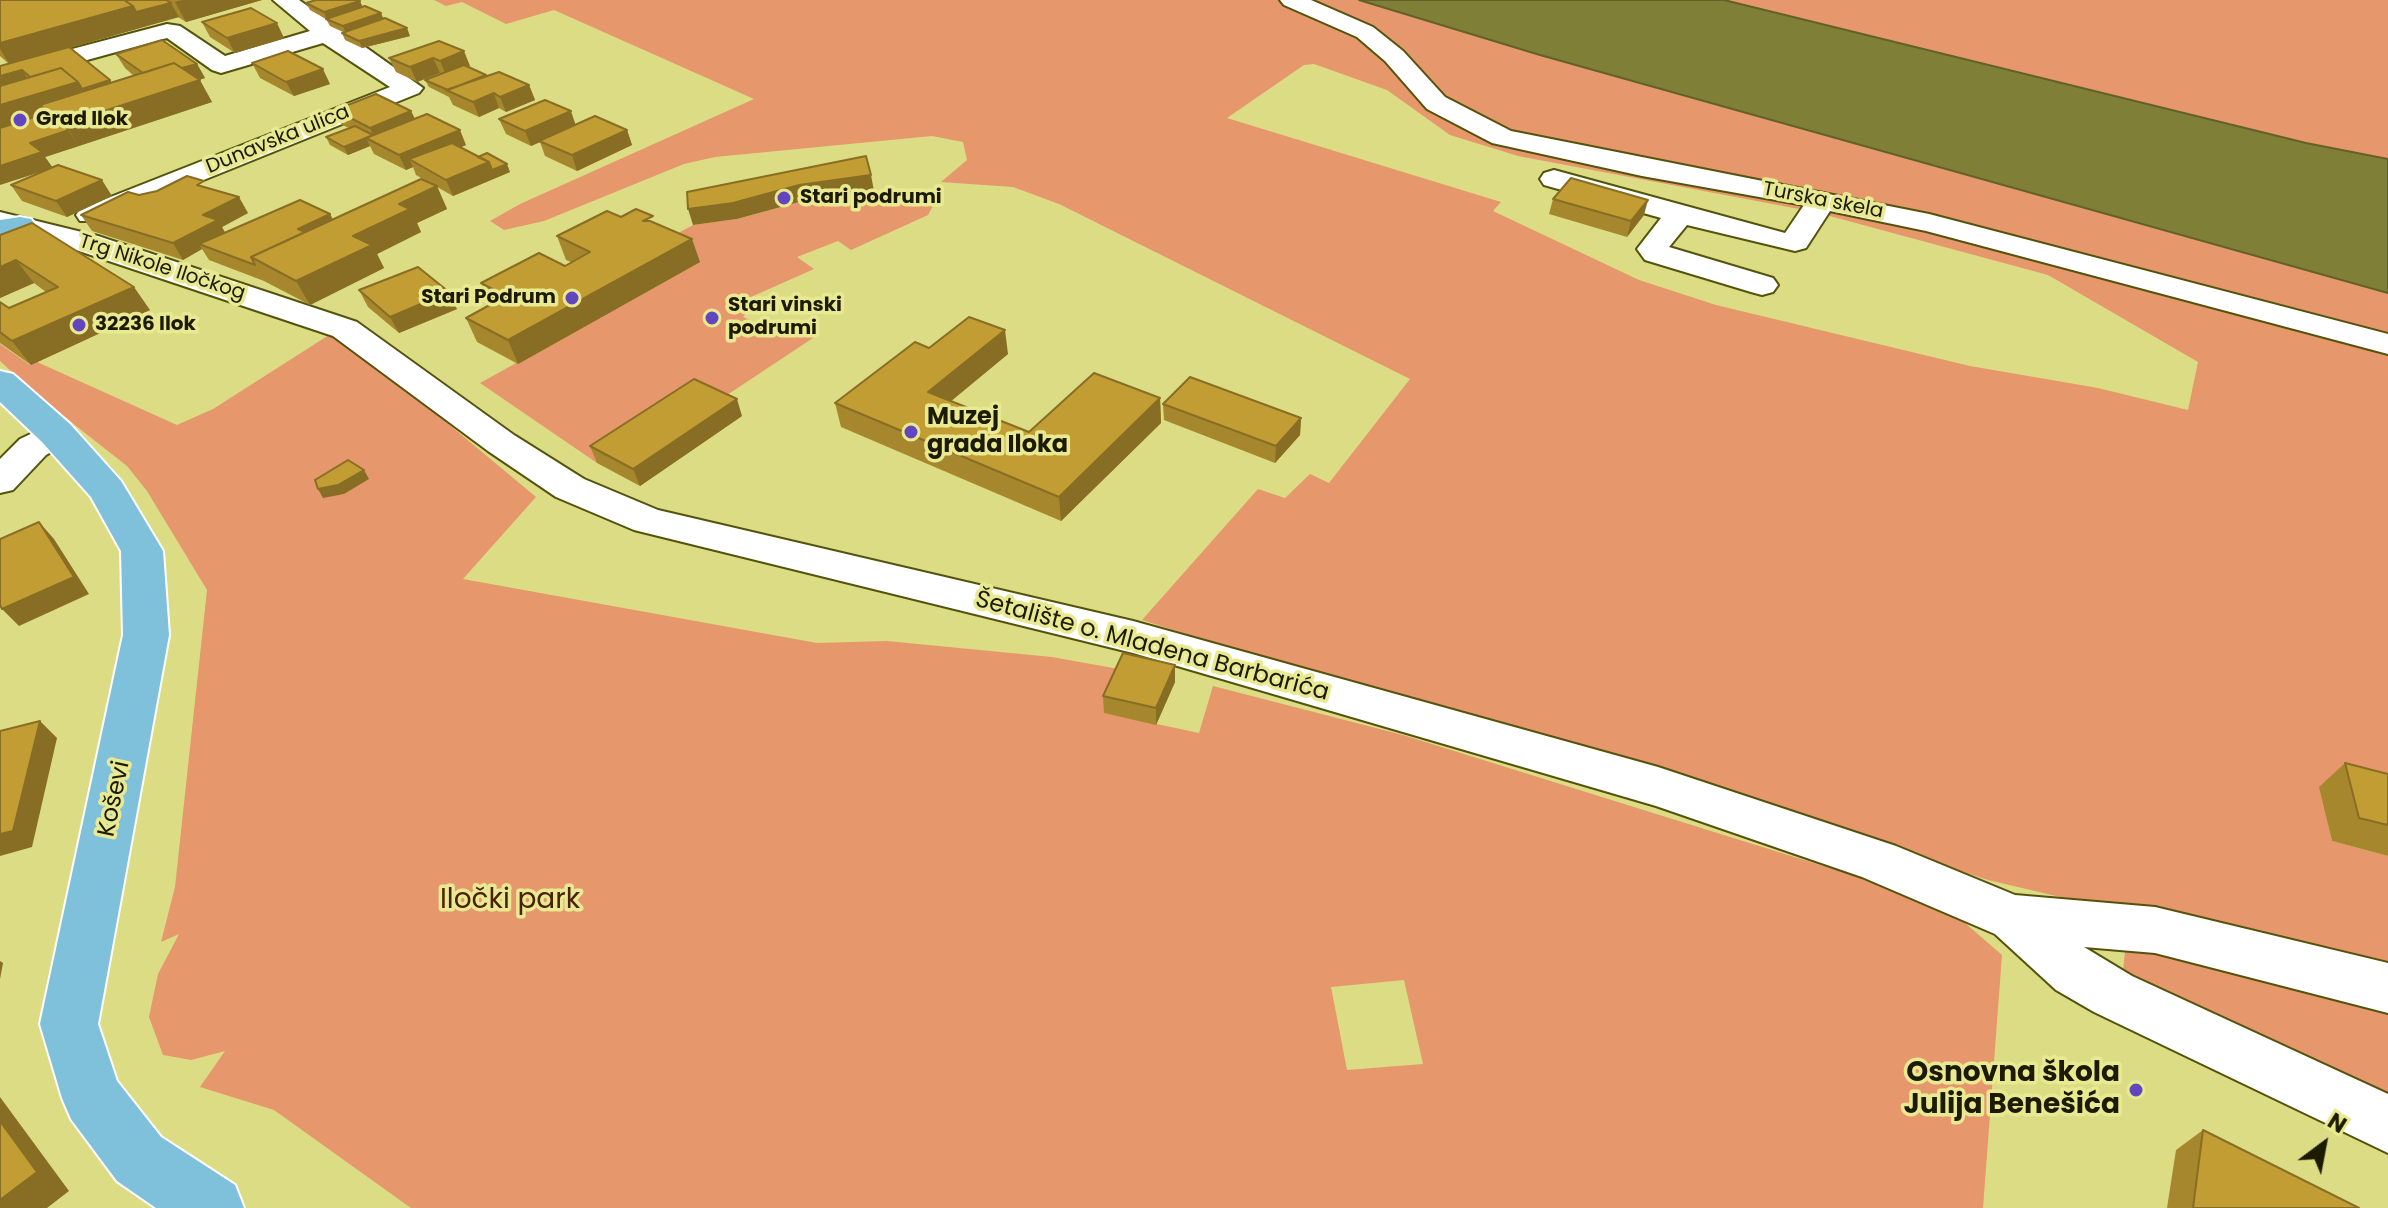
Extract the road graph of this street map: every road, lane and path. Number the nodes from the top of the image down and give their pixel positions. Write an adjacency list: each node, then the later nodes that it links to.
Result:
1 (285, 0): 3 (street, Dunavska ulica)
2 (1292, 0): 6 (street, Turska skela)
3 (327, 34): 4 (street); 8 (street, Dunavska ulica)
4 (0, 76)
5 (1554, 179): 7 (street)
6 (1822, 200): 7 (street); 11 (street, Turska skela)
7 (1680, 214): 9 (street)
8 (17, 228): 10 (street, Trg Nikole Iločkog)
9 (1762, 285)
10 (323, 319): 15 (street, Šetalište o. Mladena Barbarića)
11 (2388, 344)
12 (0, 382): 13 (main road, Koševi)
13 (56, 433): 14 (street); 18 (main road, Koševi)
14 (0, 481)
15 (2013, 918): 16 (street); 17 (street)
16 (2388, 988)
17 (2388, 1124)
18 (212, 1208)

